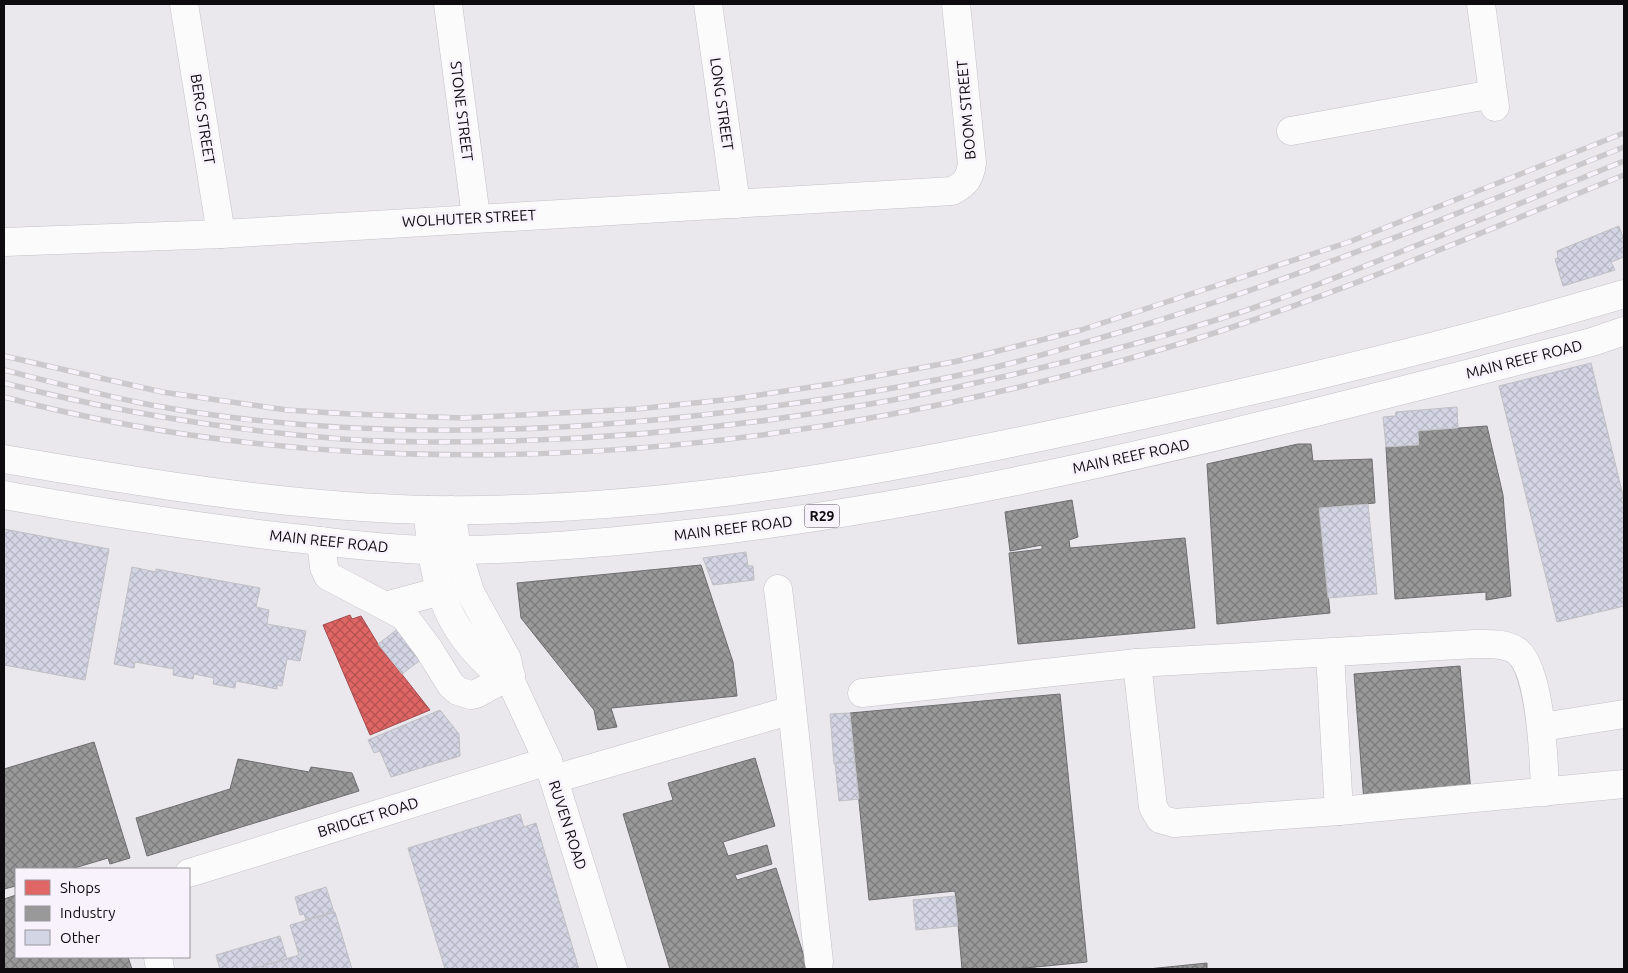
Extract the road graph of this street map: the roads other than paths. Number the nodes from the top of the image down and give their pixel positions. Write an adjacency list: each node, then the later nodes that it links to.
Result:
1 (184, 4): 10 (main road, BERG STREET)
2 (448, 4): 9 (main road, STONE STREET)
3 (708, 4): 8 (main road, LONG STREET)
4 (956, 4): 7 (main road, BOOM STREET)
5 (1481, 4): 6 (main road)
6 (1291, 131)
7 (935, 193): 8 (main road, WOLHUTER STREET)
8 (736, 204): 9 (main road, WOLHUTER STREET)
9 (476, 217): 10 (main road, WOLHUTER STREET)
10 (221, 234): 11 (main road, WOLHUTER STREET)
11 (4, 242)
12 (1624, 294): 16 (main road)
13 (1624, 331): 18 (main road, MAIN REEF ROAD / R29)
14 (4, 459): 16 (main road)
15 (4, 495): 17 (main road, MAIN REEF ROAD / R29)
16 (440, 510): 18 (main road, RUVEN ROAD)
17 (321, 541): 18 (main road, MAIN REEF ROAD / R29); 21 (main road)
18 (444, 549): 20 (main road, RUVEN ROAD); 24 (main road, RUVEN ROAD)
19 (778, 589): 26 (main road)
20 (441, 592): 21 (main road); 24 (main road, RUVEN ROAD)
21 (386, 606): 24 (main road)
22 (1330, 654): 23 (main road); 28 (main road); 32 (main road)
23 (1137, 663): 25 (main road); 32 (main road)
24 (509, 679): 29 (main road, RUVEN ROAD)
25 (862, 693)
26 (792, 710): 29 (main road, BRIDGET ROAD); 34 (main road)
27 (1624, 714): 28 (main road)
28 (1542, 727): 31 (main road)
29 (551, 770): 33 (main road, BRIDGET ROAD); 35 (main road, RUVEN ROAD)
30 (1624, 784): 31 (main road)
31 (1545, 792): 32 (main road)
32 (1339, 811)
33 (190, 873)
34 (819, 962)
35 (613, 969)

